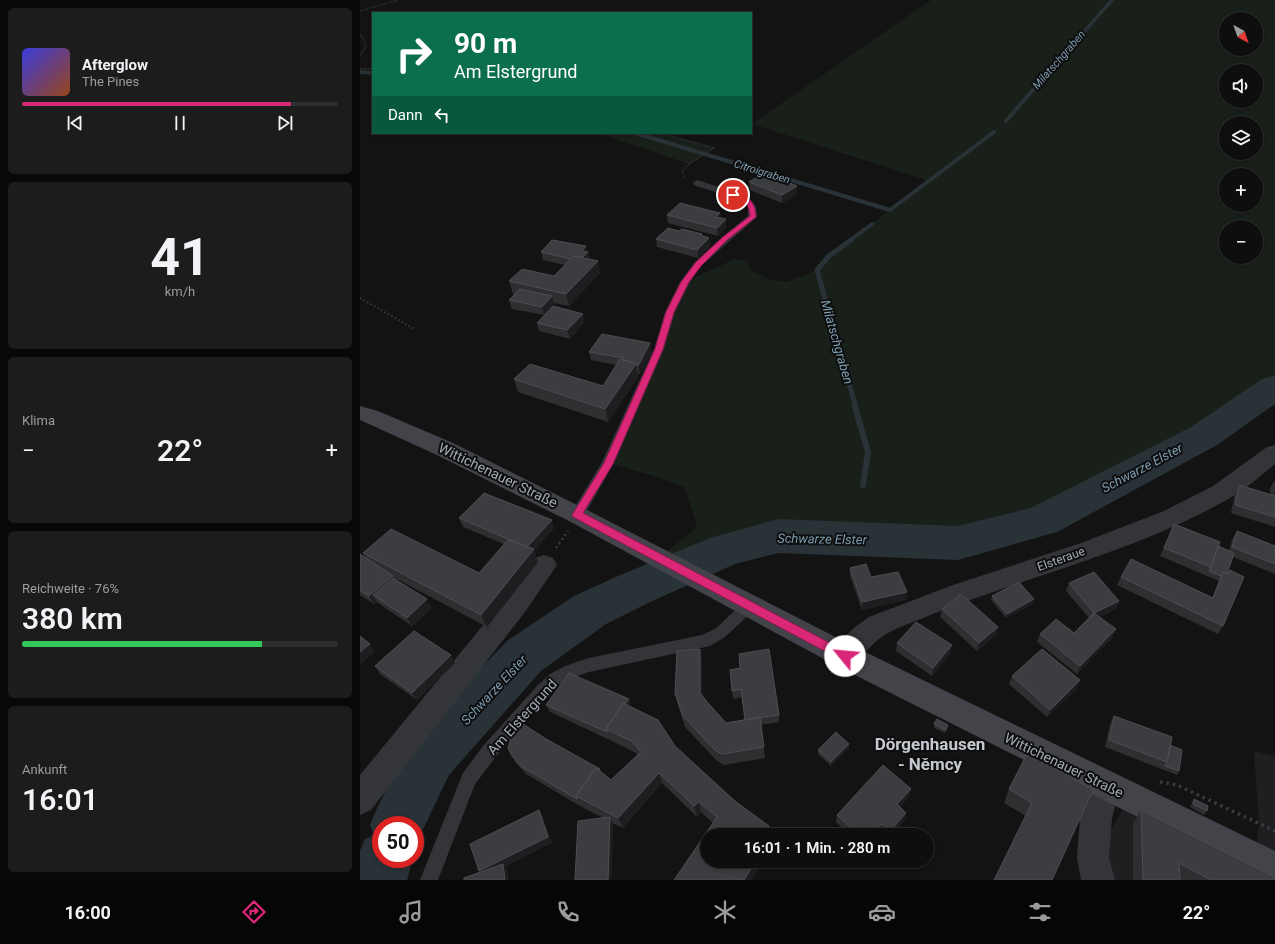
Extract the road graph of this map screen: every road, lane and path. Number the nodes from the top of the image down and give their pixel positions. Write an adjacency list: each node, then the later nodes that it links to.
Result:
1 (398, 0): 2 (path)
2 (360, 11)
3 (360, 35): 4 (path)
4 (360, 55)
5 (360, 69): 6 (path)
6 (372, 69)
7 (665, 134): 8 (path)
8 (702, 157)
9 (697, 183): 14 (lane)
10 (360, 298): 11 (path)
11 (414, 329)
12 (360, 413): 14 (main road, Wittichenauer Straße)
13 (1275, 453): 17 (street, Elsteraue)
14 (577, 515): 15 (path); 16 (main road, Wittichenauer Straße)
15 (544, 565): 19 (street)
16 (749, 606): 17 (main road, Wittichenauer Straße); 21 (lane, Am Elstergrund)
17 (845, 656): 18 (main road, Wittichenauer Straße)
18 (1106, 785): 20 (main road, Wittichenauer Straße); 22 (street)
19 (360, 799)
20 (1275, 868)
21 (429, 880)
22 (1098, 880)

